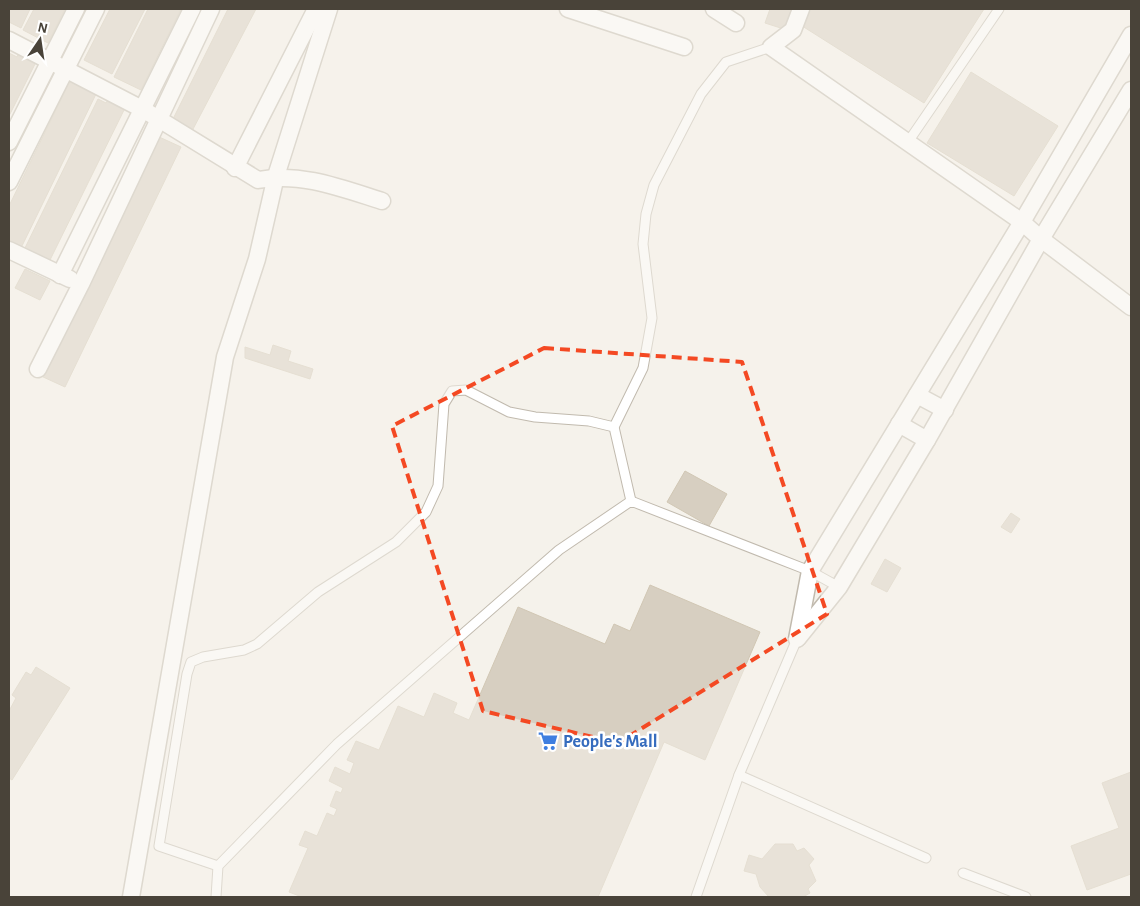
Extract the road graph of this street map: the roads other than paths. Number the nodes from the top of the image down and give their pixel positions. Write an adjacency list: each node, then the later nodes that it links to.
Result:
1 (76, 9): 16 (street)
2 (96, 9): 17 (street)
3 (192, 9): 19 (street)
4 (211, 9): 20 (street)
5 (316, 9): 23 (street)
6 (329, 9): 24 (street)
7 (568, 9): 14 (street)
8 (714, 9): 11 (street)
9 (801, 9): 15 (street)
10 (999, 9): 22 (lane)
11 (736, 23)
12 (1131, 35): 27 (street)
13 (9, 40): 16 (street)
14 (684, 47)
15 (771, 47): 22 (street); 37 (lane)
16 (50, 61): 17 (street); 21 (street)
17 (66, 69): 19 (street); 25 (street)
18 (1131, 90): 28 (street)
19 (144, 110): 20 (street); 30 (street)
20 (158, 120): 23 (street); 31 (street)
21 (9, 142)
22 (908, 142): 27 (street)
23 (236, 168): 24 (street)
24 (276, 176): 26 (street); 47 (street)
25 (9, 182)
26 (382, 201)
27 (1022, 222): 28 (street); 34 (street)
28 (1041, 239): 32 (street); 35 (street)
29 (9, 250): 30 (street)
30 (60, 275): 31 (street)
31 (81, 284): 33 (street)
32 (1131, 307)
33 (38, 368)
34 (917, 395): 35 (street); 36 (street)
35 (945, 410): 38 (street)
36 (899, 424): 38 (street); 40 (street)
37 (614, 427): 39 (lane); 45 (lane)
38 (927, 440): 41 (street)
39 (631, 501): 40 (lane); 45 (lane)
40 (810, 571): 41 (lane); 42 (street)
41 (839, 587): 42 (street)
42 (797, 640): 43 (lane)
43 (739, 775): 44 (lane); 49 (lane)
44 (926, 858)
45 (218, 866): 48 (lane)
46 (963, 873): 50 (lane)
47 (131, 897)
48 (216, 897)
49 (696, 897)
50 (1026, 897)

